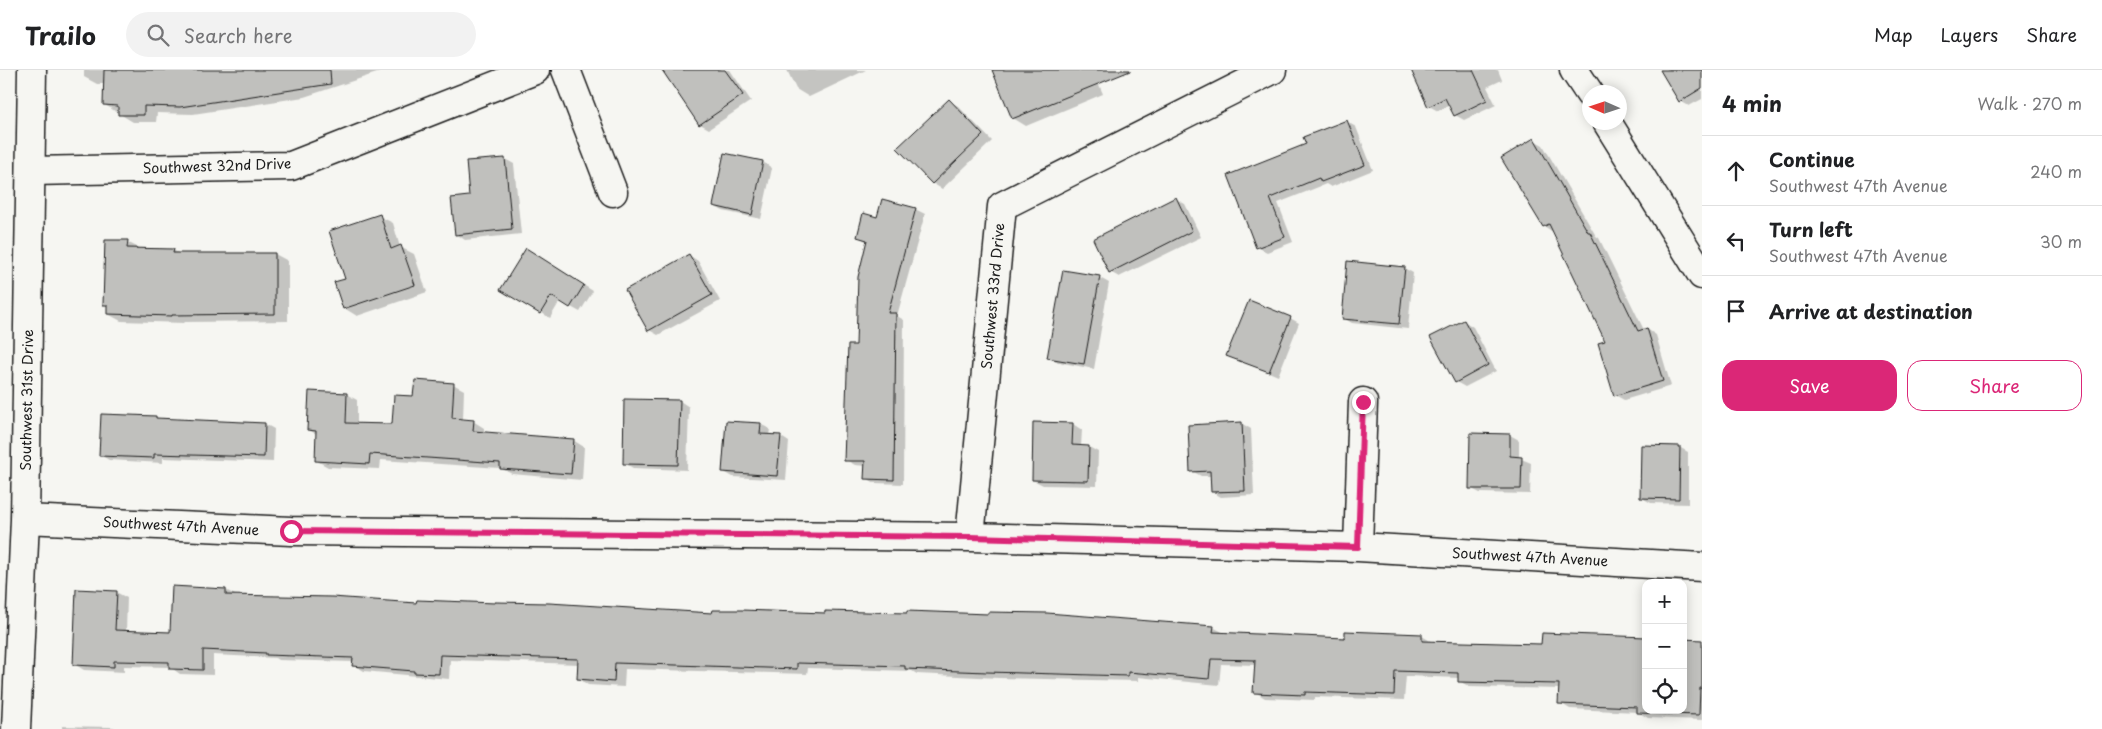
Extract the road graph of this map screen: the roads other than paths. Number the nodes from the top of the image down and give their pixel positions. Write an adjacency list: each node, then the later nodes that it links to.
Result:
1 (32, 70): 8 (street, Southwest 31st Drive)
2 (535, 70): 8 (street, Southwest 32nd Drive)
3 (566, 70): 9 (street)
4 (1272, 70): 13 (street, Southwest 33rd Drive)
5 (1574, 70): 6 (street)
6 (1584, 85)
7 (1612, 130): 10 (street)
8 (31, 171): 12 (street, Southwest 31st Drive)
9 (613, 192)
10 (1702, 275)
11 (1363, 402): 14 (street)
12 (25, 519): 13 (street, Southwest 47th Avenue); 16 (street, Southwest 31st Drive)
13 (970, 537): 14 (street, Southwest 47th Avenue)
14 (1358, 547): 15 (street, Southwest 47th Avenue)
15 (1702, 566)
16 (16, 729)

